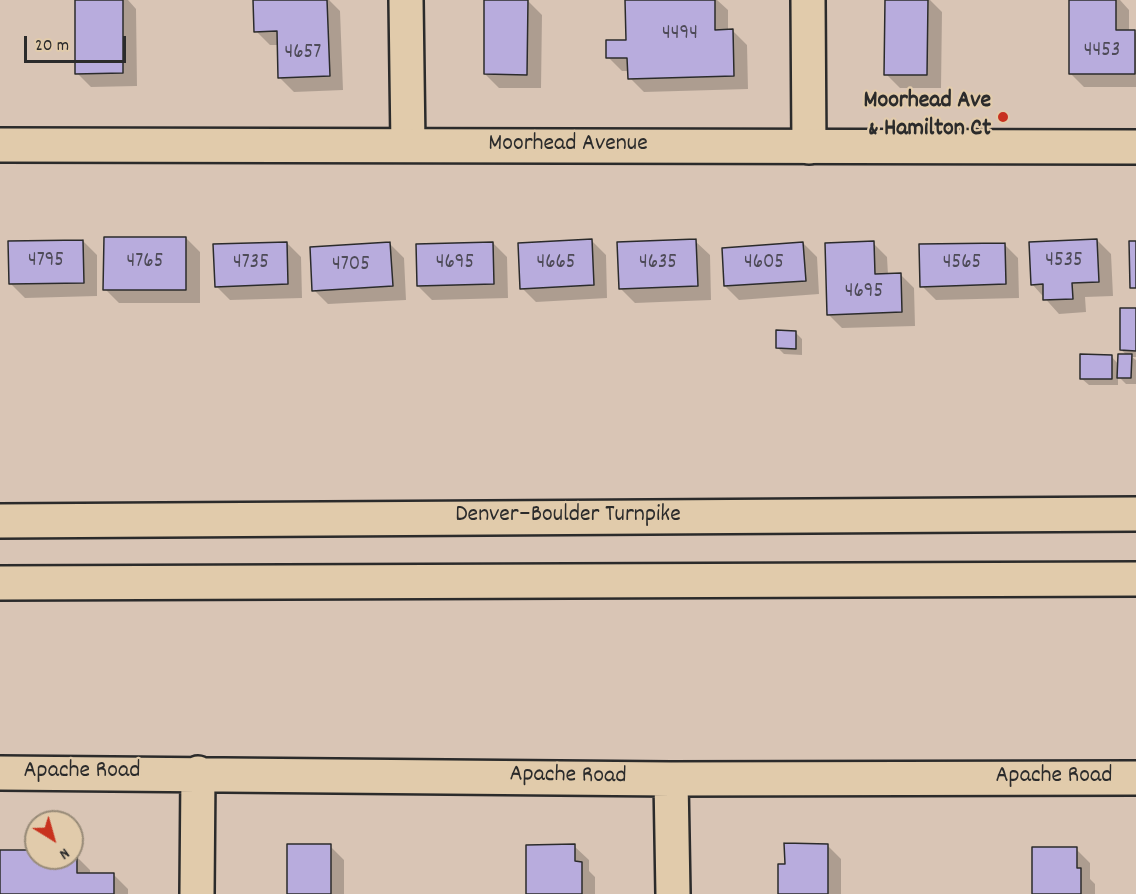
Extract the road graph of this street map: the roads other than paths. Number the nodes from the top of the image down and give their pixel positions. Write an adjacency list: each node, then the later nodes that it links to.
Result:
1 (406, 0): 4 (main road)
2 (808, 0): 5 (main road)
3 (0, 145): 4 (main road, Moorhead Avenue)
4 (408, 145): 5 (main road, Moorhead Avenue)
5 (808, 147): 6 (main road, Moorhead Avenue)
6 (1136, 147)
7 (1136, 513): 8 (main road, Denver–Boulder Turnpike)
8 (0, 521)
9 (1136, 579): 10 (main road)
10 (0, 583)
11 (0, 773): 12 (main road, Apache Road)
12 (198, 773): 13 (main road, Apache Road); 15 (main road)
13 (671, 778): 14 (main road, Apache Road); 16 (main road)
14 (1136, 778)
15 (198, 894)
16 (673, 894)

